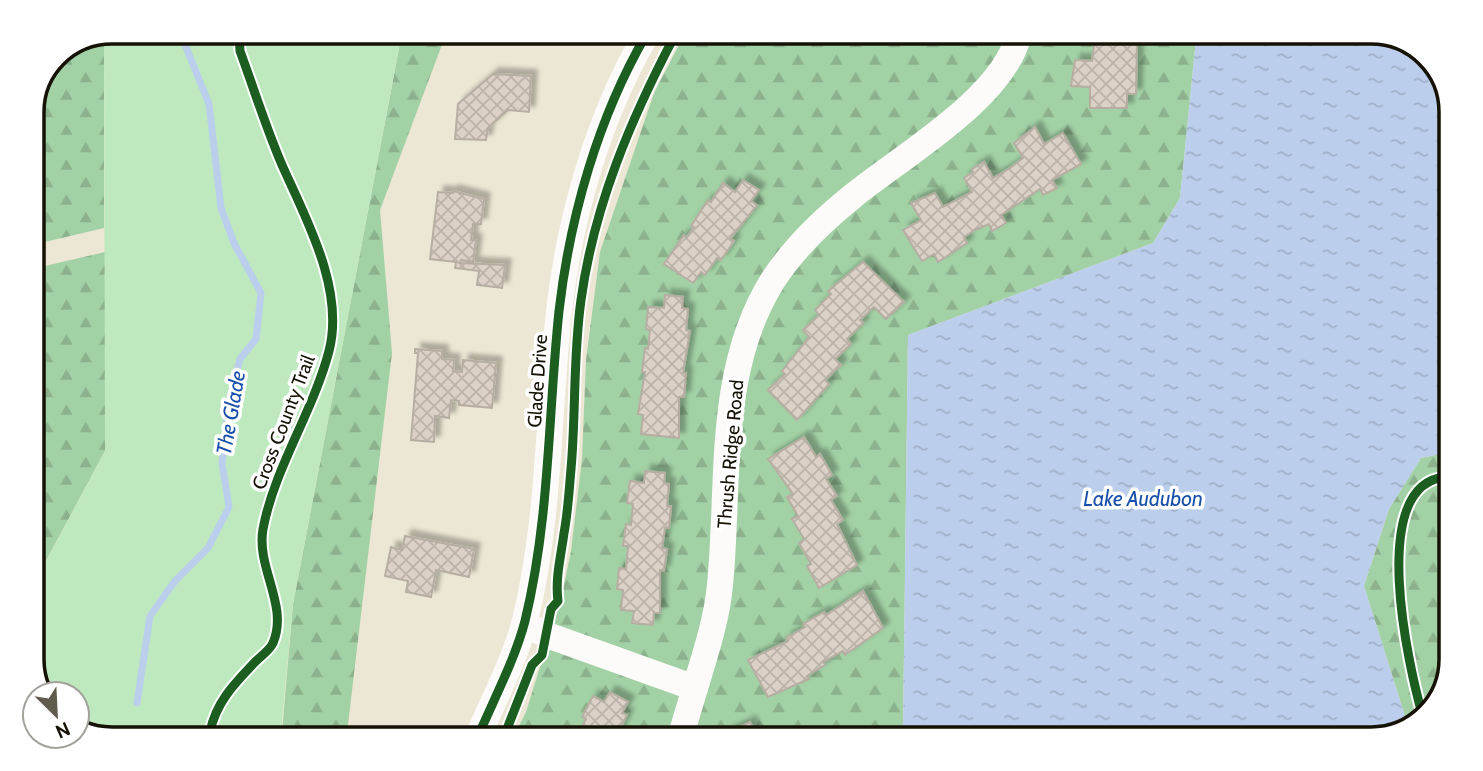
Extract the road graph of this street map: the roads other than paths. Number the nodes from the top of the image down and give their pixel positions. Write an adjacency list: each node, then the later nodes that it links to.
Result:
1 (642, 44): 3 (street, Glade Drive)
2 (1015, 44): 4 (street, Thrush Ridge Road)
3 (524, 624): 4 (street); 5 (street, Glade Drive)
4 (695, 688): 6 (street, Thrush Ridge Road)
5 (482, 727)
6 (683, 727)

